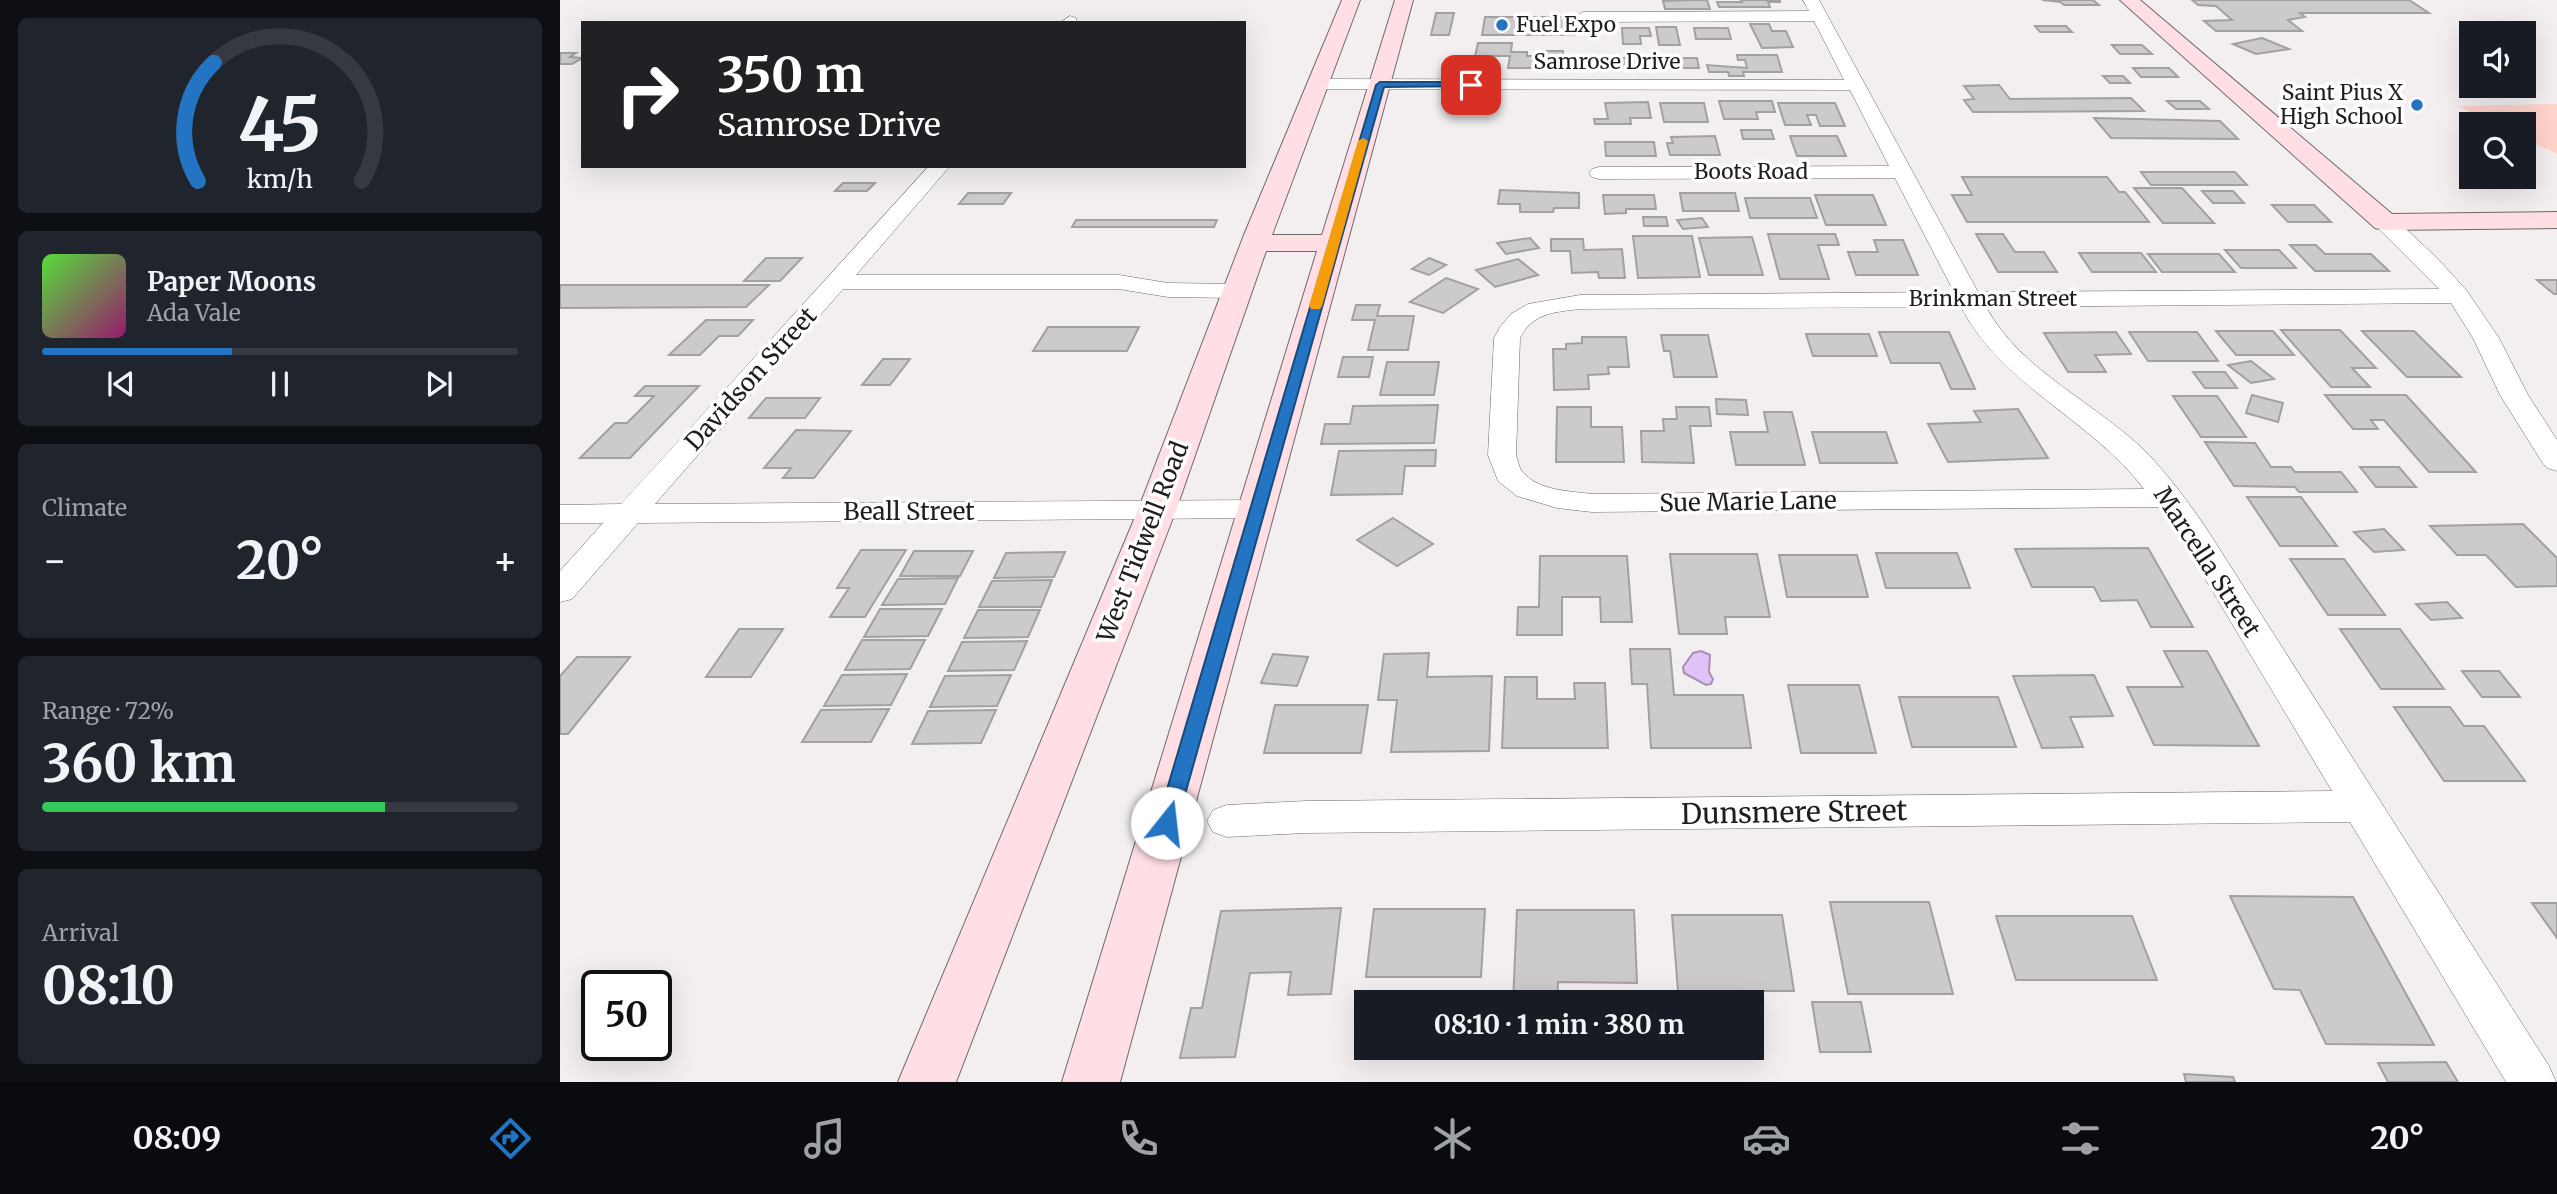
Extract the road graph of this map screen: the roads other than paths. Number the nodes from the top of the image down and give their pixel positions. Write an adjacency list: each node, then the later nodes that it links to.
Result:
1 (1351, 0): 6 (main road, West Tidwell Road)
2 (1404, 0): 7 (main road)
3 (2129, 0): 13 (main road)
4 (1816, 8): 5 (street); 8 (street, Marcella Street)
5 (1583, 17)
6 (1316, 84): 7 (street, Samrose Drive); 14 (main road, West Tidwell Road)
7 (1380, 85): 8 (street, Samrose Drive); 15 (main road)
8 (1857, 85): 10 (street, Marcella Street)
9 (938, 168): 16 (street, Davidson Street)
10 (1904, 172): 11 (street, Boots Road); 19 (street, Marcella Street)
11 (1599, 173)
12 (2557, 220): 13 (main road)
13 (2385, 222): 18 (street)
14 (1256, 243): 15 (main road); 17 (main road, West Tidwell Road)
15 (1333, 243): 23 (main road)
16 (837, 282): 17 (street); 26 (street, Davidson Street)
17 (1237, 291): 24 (main road, West Tidwell Road)
18 (2458, 296): 19 (street, Brinkman Street); 21 (street)
19 (1969, 299): 20 (street, Brinkman Street); 22 (street, Marcella Street)
20 (1529, 312): 22 (street, Sue Marie Lane)
21 (2557, 462)
22 (2169, 498): 28 (street, Marcella Street)
23 (1258, 509): 24 (street, Beall Street); 31 (main road)
24 (1157, 510): 26 (street, Beall Street); 30 (main road, West Tidwell Road)
25 (560, 514): 26 (street, Beall Street)
26 (629, 514): 27 (street, Davidson Street)
27 (560, 591)
28 (2360, 806): 29 (street, Dunsmere Street); 32 (street, Marcella Street)
29 (1227, 821)
30 (927, 1082)
31 (1091, 1082)
32 (2532, 1082)

